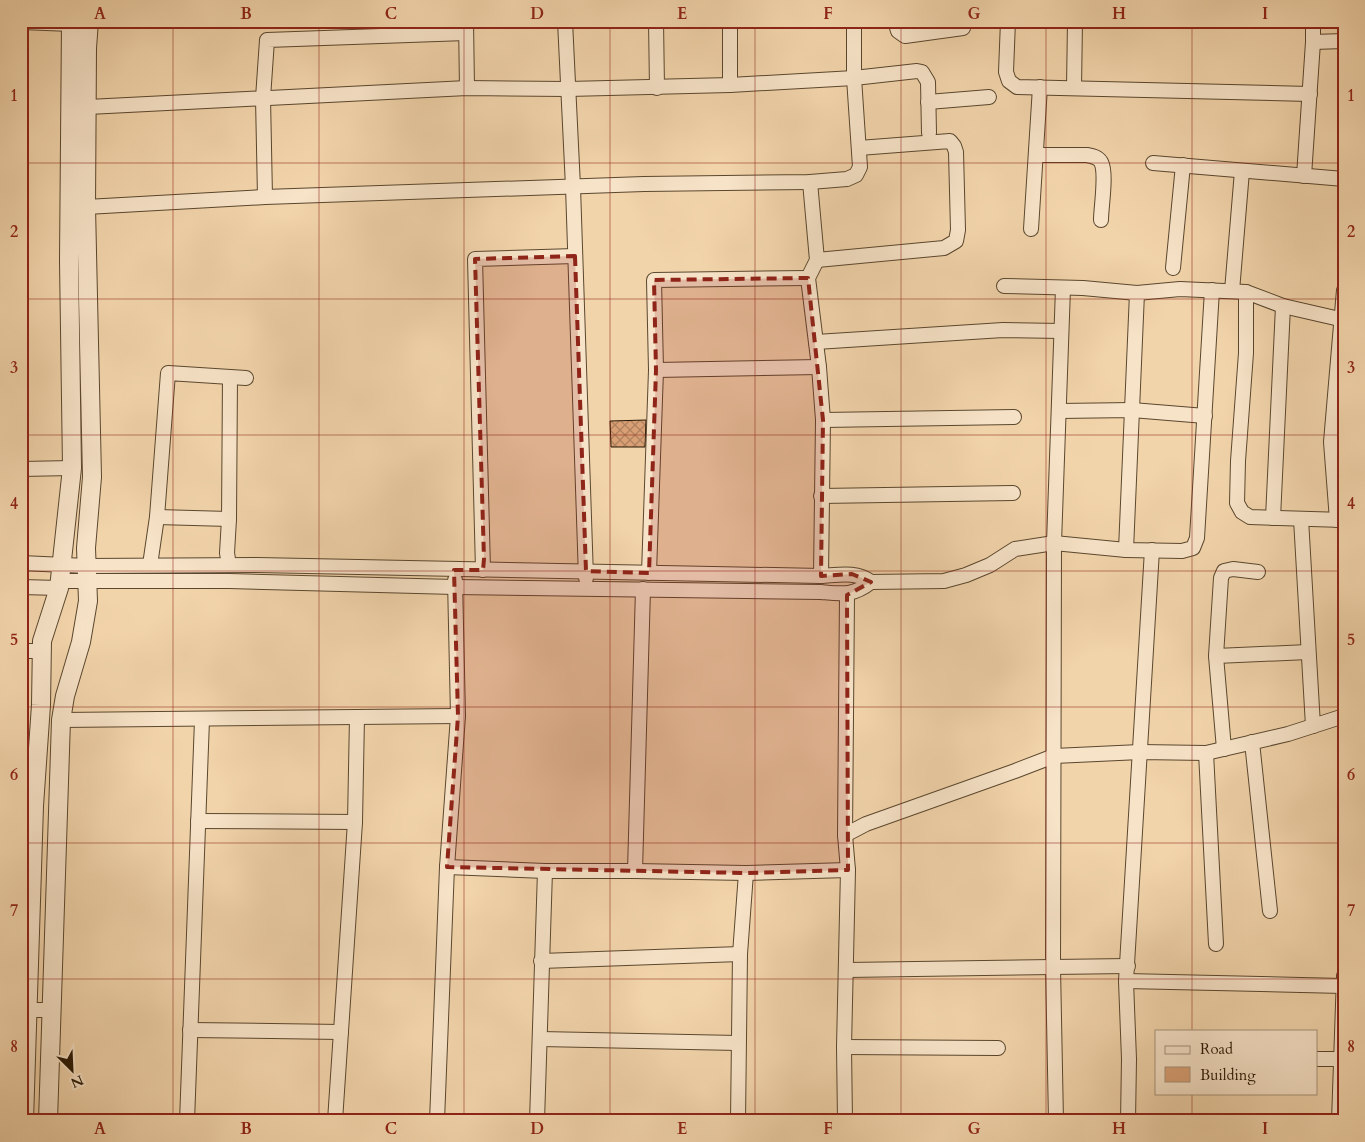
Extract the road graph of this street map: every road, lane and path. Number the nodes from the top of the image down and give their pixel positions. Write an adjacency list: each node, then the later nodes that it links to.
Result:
1 (89, 21): 27 (street)
2 (565, 21): 22 (street)
3 (656, 21): 20 (street)
4 (730, 21): 17 (street)
5 (854, 21): 16 (street)
6 (895, 21): 13 (street)
7 (1008, 21): 18 (street)
8 (1075, 21): 21 (street)
9 (1313, 21): 15 (street)
10 (21, 22): 11 (street)
11 (71, 23): 65 (street)
12 (466, 27): 19 (street); 25 (street)
13 (963, 28)
14 (1344, 41): 15 (street)
15 (1313, 42): 23 (street)
16 (854, 78): 17 (street); 26 (street); 29 (street)
17 (730, 86): 20 (street)
18 (1040, 87): 21 (street); 30 (street)
19 (467, 88): 22 (street); 25 (street)
20 (657, 88): 22 (street)
21 (1074, 88): 23 (street)
22 (568, 89): 37 (street)
23 (1310, 94): 34 (street)
24 (989, 97): 26 (street)
25 (263, 98): 27 (street); 38 (street)
26 (928, 102): 28 (street)
27 (88, 107): 39 (street)
28 (929, 133)
29 (859, 148): 36 (street); 43 (street)
30 (1036, 154): 40 (street); 41 (street)
31 (1153, 162): 32 (street)
32 (1183, 165): 33 (street); 44 (street)
33 (1242, 171): 34 (street); 50 (street)
34 (1304, 176): 35 (street)
35 (1344, 179)
36 (810, 182): 37 (street); 43 (street)
37 (573, 187): 38 (street); 42 (street)
38 (265, 197): 39 (street)
39 (86, 207): 85 (street)
40 (1101, 220)
41 (1031, 229)
42 (575, 256): 81 (street); 82 (street)
43 (817, 260): 45 (street)
44 (1173, 268)
45 (808, 278): 55 (street); 57 (street)
46 (1004, 286): 47 (street)
47 (1063, 288): 51 (street); 54 (street)
48 (1212, 290): 50 (street); 51 (street); 62 (street)
49 (1344, 290): 53 (street)
50 (1239, 292): 52 (street); 70 (street)
51 (1137, 293): 60 (street)
52 (1283, 306): 53 (street); 70 (street)
53 (1342, 320): 73 (street)
54 (1061, 331): 55 (street); 61 (street)
55 (816, 342): 56 (street)
56 (820, 367): 57 (street); 64 (street)
57 (656, 370): 84 (street)
58 (230, 377): 59 (street); 69 (street); 71 (street)
59 (246, 378)
60 (1132, 410): 61 (street); 62 (street); 75 (street)
61 (1059, 411): 74 (street)
62 (1205, 416): 76 (street)
63 (1014, 417): 64 (street)
64 (823, 420): 68 (street)
65 (72, 468): 66 (street); 87 (street)
66 (21, 469)
67 (1013, 493): 68 (street)
68 (821, 496): 86 (street)
69 (156, 517): 71 (street); 78 (street)
70 (1273, 518): 72 (street)
71 (229, 519): 79 (street)
72 (1301, 519): 73 (street); 96 (street)
73 (1340, 520)
74 (1054, 543): 75 (street); 88 (street); 108 (street)
75 (1126, 550): 76 (street)
76 (1152, 550): 106 (street)
77 (21, 563): 87 (street)
78 (150, 564): 79 (street); 85 (street)
79 (229, 565): 80 (street)
80 (454, 570): 81 (street); 90 (street)
81 (483, 570): 82 (street)
82 (586, 571): 84 (street); 91 (street)
83 (1258, 572): 97 (street)
84 (649, 573): 86 (street)
85 (87, 574): 87 (street); 90 (street); 101 (street)
86 (821, 576): 88 (street)
87 (59, 578): 89 (street); 95 (street)
88 (871, 582): 93 (street)
89 (21, 586)
90 (455, 587): 91 (street); 98 (street)
91 (585, 589): 92 (street)
92 (642, 589): 93 (street); 117 (street)
93 (847, 594): 112 (street)
94 (21, 651): 95 (street)
95 (42, 651): 109 (street)
96 (1308, 652): 97 (street); 103 (street)
97 (1216, 656): 105 (street)
98 (458, 716): 100 (street); 114 (street)
99 (1344, 716): 103 (street)
100 (357, 717): 102 (street); 111 (street)
101 (61, 720): 102 (street); 131 (street)
102 (202, 720): 110 (street)
103 (1312, 726): 104 (street)
104 (1252, 742): 105 (street); 119 (street)
105 (1224, 749): 107 (street)
106 (1140, 752): 107 (street); 108 (street); 125 (street)
107 (1206, 753): 121 (street)
108 (1054, 756): 112 (street); 124 (street)
109 (28, 806): 113 (street)
110 (198, 821): 111 (street); 132 (street)
111 (355, 822): 133 (street)
112 (845, 835): 115 (street)
113 (27, 840): 120 (street)
114 (447, 868): 116 (street); 146 (street)
115 (848, 870): 118 (street); 126 (street)
116 (545, 871): 117 (street); 123 (street)
117 (635, 871): 118 (street)
118 (746, 873): 122 (street)
119 (1270, 911)
120 (26, 921): 130 (street)
121 (1216, 944)
122 (740, 954): 123 (street); 136 (street)
123 (541, 962): 135 (street)
124 (1053, 966): 125 (street); 126 (street); 150 (street)
125 (1128, 966): 128 (street)
126 (847, 970): 137 (street)
127 (1344, 976): 129 (street)
128 (1126, 981): 129 (street); 151 (street)
129 (1343, 986): 134 (street)
130 (24, 1009): 131 (street); 142 (street)
131 (52, 1010): 143 (street)
132 (190, 1030): 133 (street); 144 (street)
133 (341, 1032): 145 (street)
134 (1343, 1036): 140 (street)
135 (540, 1039): 136 (street); 147 (street)
136 (738, 1043): 148 (street)
137 (844, 1047): 138 (street); 149 (street)
138 (998, 1048)
139 (1318, 1058): 140 (street)
140 (1341, 1059): 141 (street)
141 (1341, 1113)
142 (24, 1121)
143 (48, 1121)
144 (187, 1121)
145 (334, 1121)
146 (437, 1121)
147 (537, 1121)
148 (738, 1121)
149 (845, 1121)
150 (1056, 1121)
151 (1128, 1121)

